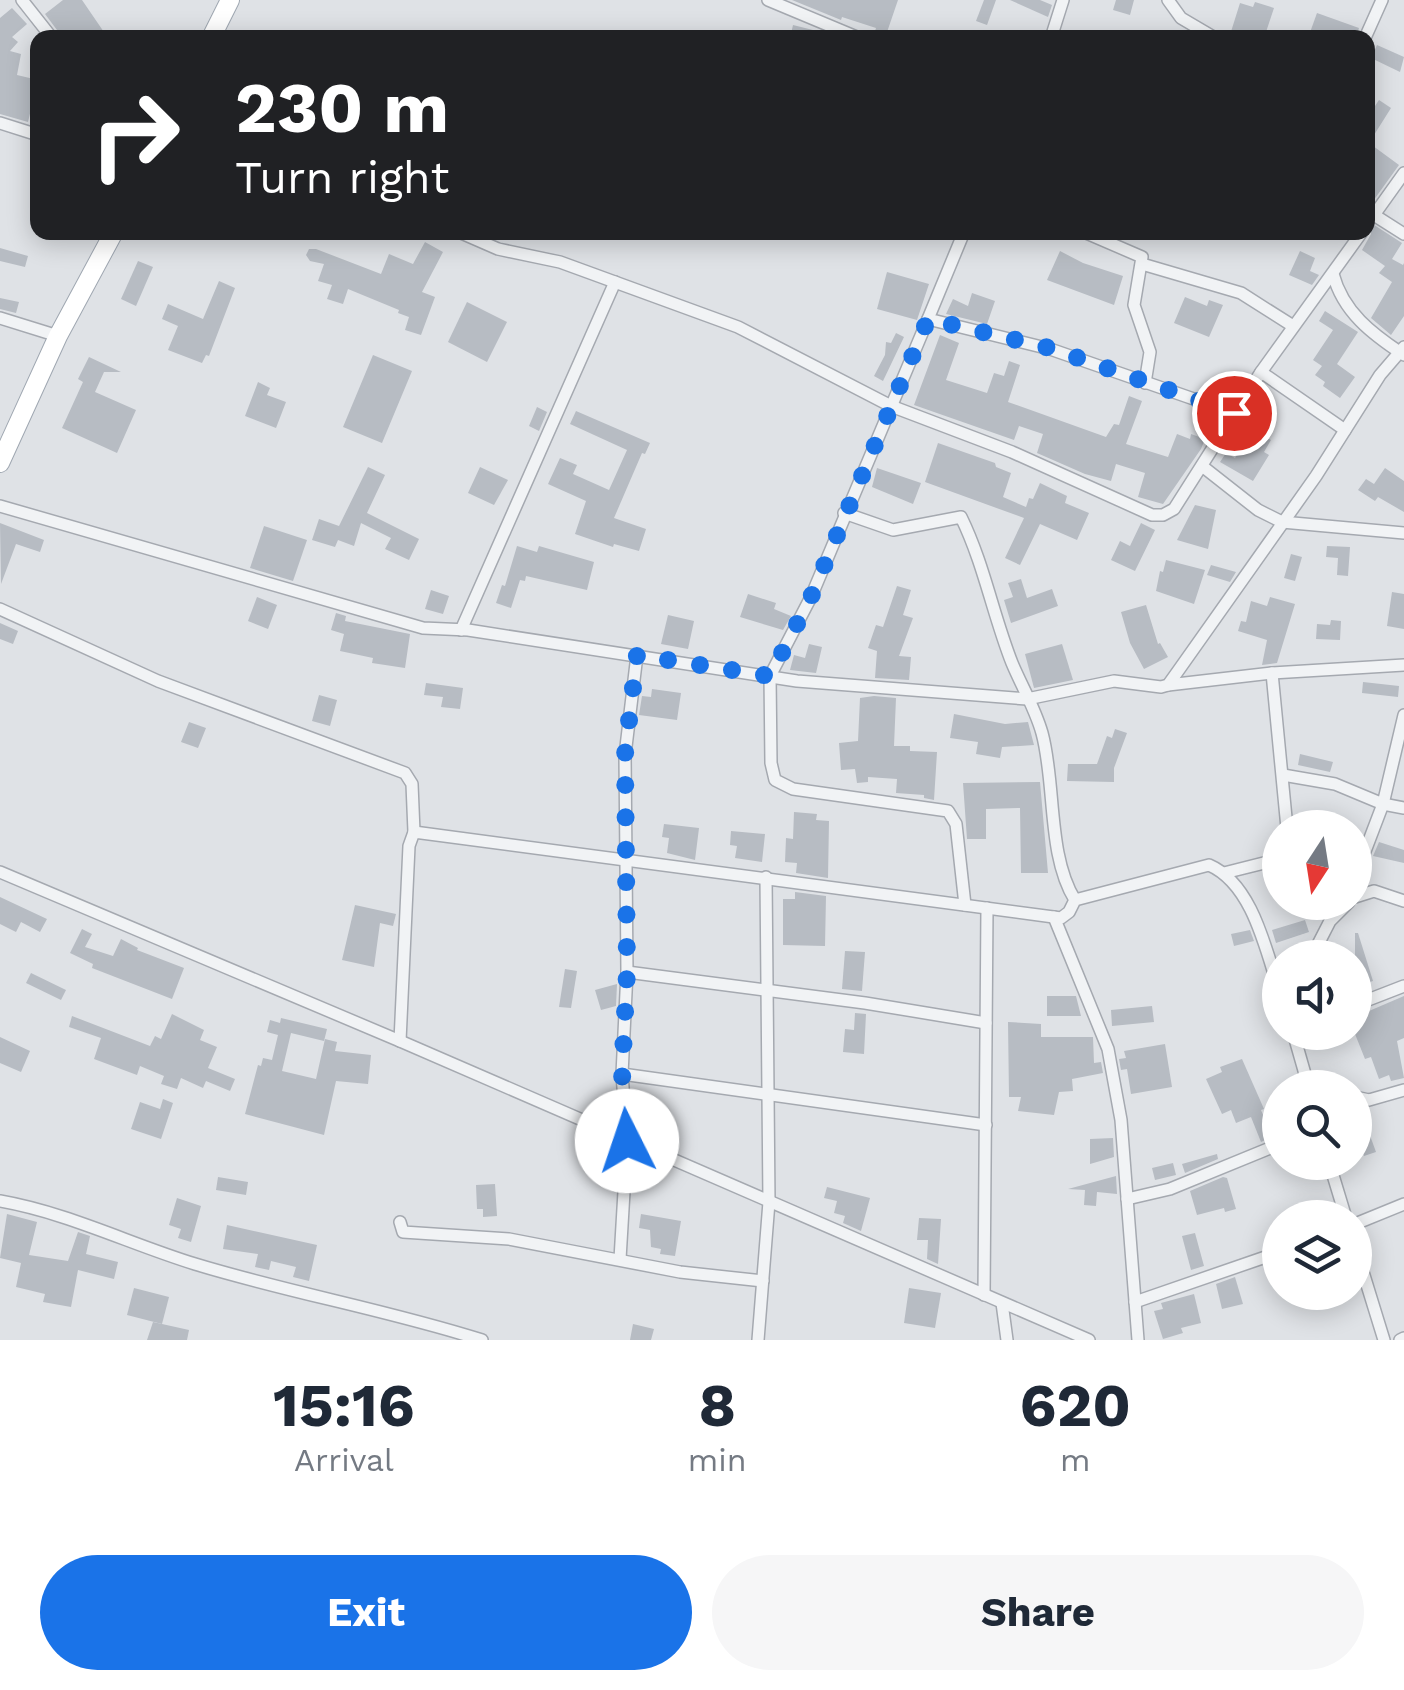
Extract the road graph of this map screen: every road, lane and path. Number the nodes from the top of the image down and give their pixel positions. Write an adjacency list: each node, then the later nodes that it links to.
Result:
1 (22, 0): 7 (street)
2 (230, 0): 8 (main road)
3 (768, 0): 9 (street)
4 (1062, 0): 10 (street)
5 (1168, 0): 11 (street)
6 (1382, 0): 12 (street)
7 (46, 30)
8 (215, 30)
9 (840, 30)
10 (1053, 30)
11 (1202, 30)
12 (1369, 30)
13 (0, 124): 14 (street)
14 (30, 133)
15 (1404, 174): 16 (street)
16 (1375, 212)
17 (1375, 220): 18 (street)
18 (1404, 234)
19 (110, 240): 30 (main road)
20 (477, 240): 26 (street)
21 (961, 240): 28 (street)
22 (1103, 240): 24 (street)
23 (1356, 240): 25 (street)
24 (1142, 264): 29 (street); 33 (street)
25 (1332, 274): 29 (street); 31 (street)
26 (616, 282): 34 (street); 44 (street)
27 (0, 318): 30 (street)
28 (928, 319): 33 (street); 34 (street)
29 (1293, 326): 32 (street)
30 (58, 336): 37 (main road)
31 (1403, 352): 36 (street)
32 (1261, 372): 35 (street); 36 (street)
33 (1145, 383): 35 (street)
34 (891, 406): 38 (street); 40 (street)
35 (1234, 413): 38 (street)
36 (1345, 430): 41 (street)
37 (0, 462)
38 (1202, 466): 41 (street)
39 (0, 506): 44 (street)
40 (844, 514): 48 (street); 50 (street)
41 (1282, 522): 42 (street); 49 (street)
42 (1404, 534)
43 (0, 610): 56 (street)
44 (461, 630): 45 (street)
45 (637, 655): 48 (street); 58 (street)
46 (1404, 665): 47 (street)
47 (1272, 673): 49 (street); 52 (street)
48 (770, 676): 50 (street); 66 (street)
49 (1168, 685): 50 (street)
50 (1027, 699): 64 (street)
51 (1404, 715): 53 (street)
52 (1283, 775): 53 (street); 55 (street)
53 (1383, 804): 54 (street); 57 (street)
54 (1404, 808)
55 (1286, 810)
56 (414, 832): 58 (street); 75 (street)
57 (1372, 833)
58 (624, 858): 62 (street); 70 (street)
59 (1262, 864): 61 (street)
60 (0, 872): 75 (street)
61 (1224, 873): 64 (street); 69 (street)
62 (766, 878): 66 (street); 72 (street)
63 (1372, 892): 65 (street)
64 (1074, 900): 68 (street)
65 (1404, 901)
66 (965, 904): 67 (street)
67 (987, 908): 68 (street); 74 (street)
68 (1054, 917): 83 (street)
69 (1262, 943)
70 (627, 972): 72 (street); 76 (street)
71 (1404, 986): 73 (street)
72 (767, 990): 74 (street); 78 (street)
73 (1372, 998)
74 (986, 1024): 80 (street)
75 (400, 1041): 81 (street)
76 (622, 1074): 78 (street); 81 (street)
77 (1404, 1090): 79 (street)
78 (768, 1095): 80 (street); 85 (street)
79 (1372, 1099)
80 (986, 1126): 92 (street)
81 (627, 1141): 85 (street); 90 (street)
82 (1262, 1151): 83 (street)
83 (1127, 1199): 95 (street)
84 (0, 1201): 96 (street)
85 (769, 1202): 91 (street); 92 (street)
86 (1404, 1204): 87 (street)
87 (1372, 1217)
88 (400, 1222): 90 (street)
89 (1262, 1258): 95 (street)
90 (620, 1259): 91 (street)
91 (763, 1281): 97 (street)
92 (984, 1295): 94 (street)
93 (1372, 1301): 101 (street)
94 (1002, 1302): 98 (street); 99 (street)
95 (1135, 1302): 100 (street)
96 (482, 1340)
97 (758, 1340)
98 (1007, 1340)
99 (1089, 1340)
100 (1138, 1340)
101 (1384, 1340)

